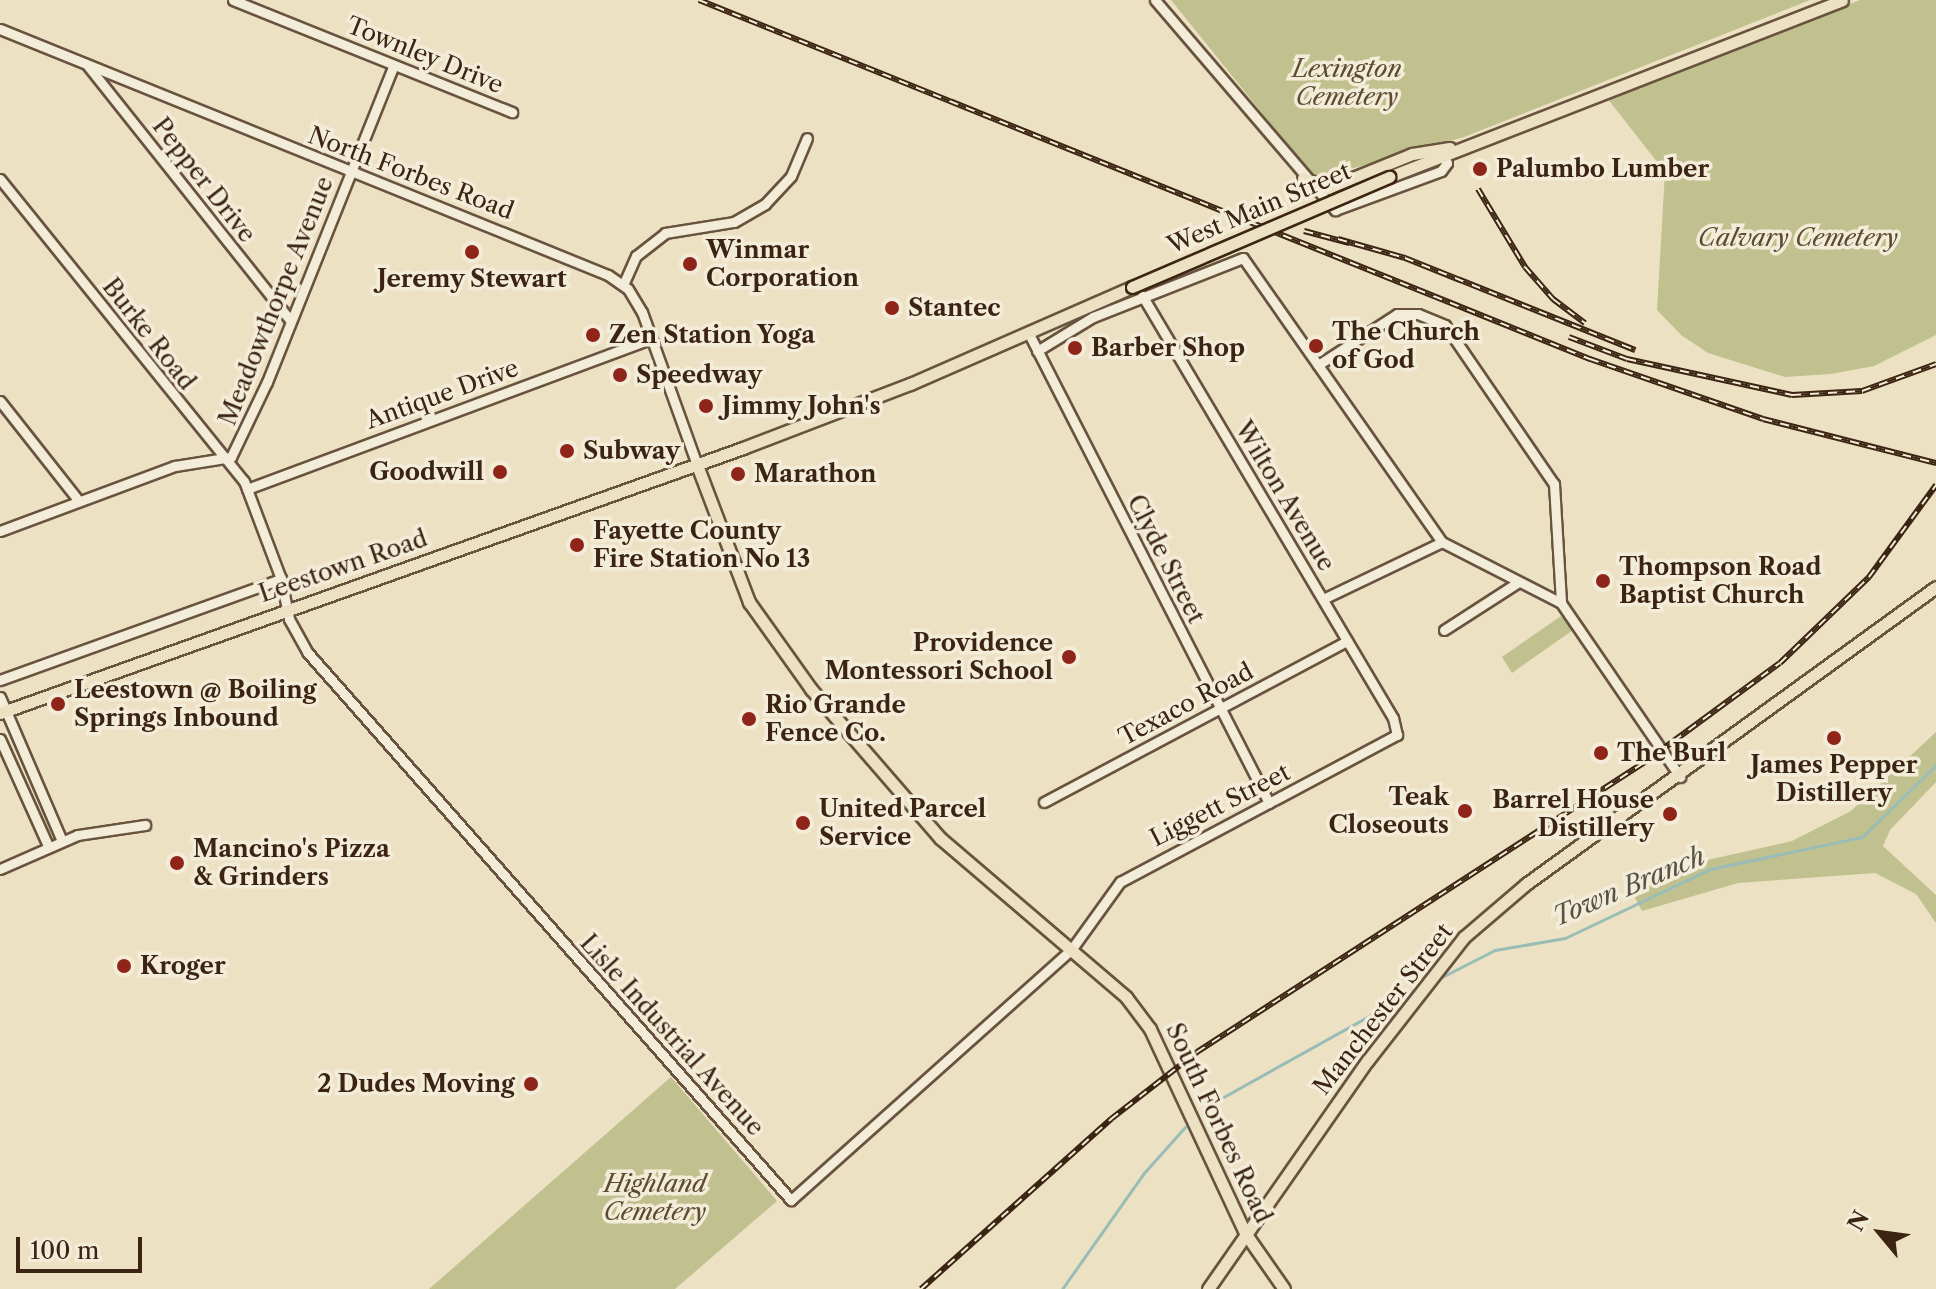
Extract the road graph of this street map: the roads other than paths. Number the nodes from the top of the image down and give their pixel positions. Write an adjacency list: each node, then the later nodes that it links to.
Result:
1 (233, 0): 6 (street, Townley Drive)
2 (1155, 0): 12 (street)
3 (1842, 0): 9 (main road, West Main Street)
4 (0, 29): 5 (street, North Forbes Road)
5 (88, 65): 11 (street, North Forbes Road); 16 (street, Pepper Drive)
6 (394, 65): 7 (street, Townley Drive); 11 (street, Meadowthorpe Avenue)
7 (512, 112)
8 (807, 138): 14 (street)
9 (1470, 144): 10 (main road, West Main Street); 12 (main road)
10 (1443, 155): 12 (street); 17 (main road, West Main Street, bridge)
11 (351, 172): 14 (street, North Forbes Road); 16 (street, Meadowthorpe Avenue)
12 (1303, 178)
13 (0, 179): 22 (street, Burke Road)
14 (623, 285): 18 (street)
15 (1142, 296): 19 (street); 20 (street); 31 (street, Wilton Avenue)
16 (290, 320): 22 (street, Meadowthorpe Avenue)
17 (1028, 332): 19 (street, Clyde Street); 23 (main road, West Main Street)
18 (651, 339): 23 (street); 24 (street, Antique Drive)
19 (1037, 351): 38 (street, Clyde Street)
20 (1318, 365): 27 (street); 32 (street)
21 (0, 401): 25 (street)
22 (224, 461): 24 (street, Burke Road); 25 (street, Meadowthorpe Avenue)
23 (697, 465): 33 (main road, Leestown Road); 49 (main road, South Forbes Road)
24 (247, 489): 28 (street, Burke Road)
25 (79, 501): 26 (street, Meadowthorpe Avenue)
26 (0, 531)
27 (1442, 542): 29 (street); 31 (street)
28 (281, 579): 33 (street, Burke Road); 36 (street)
29 (1517, 583): 32 (street); 34 (street)
30 (1936, 587): 42 (main road, Manchester Street)
31 (1323, 599): 35 (street, Wilton Avenue)
32 (1561, 603): 42 (street)
33 (286, 609): 39 (main road, Leestown Road); 49 (street, Lisle Industrial Avenue)
34 (1444, 630)
35 (1347, 641): 38 (street, Texaco Road); 40 (street, Wilton Avenue)
36 (0, 680)
37 (0, 697): 39 (street)
38 (1220, 708): 43 (street, Texaco Road); 44 (street, Clyde Street)
39 (2, 715): 46 (street)
40 (1393, 718): 44 (street, Liggett Street)
41 (0, 739): 47 (street)
42 (1680, 777): 50 (main road, Manchester Street)
43 (1044, 802)
44 (1269, 803): 49 (street, Liggett Street)
45 (145, 825): 46 (street)
46 (62, 841): 47 (street)
47 (48, 846): 48 (street)
48 (0, 869)
49 (1071, 950): 50 (main road, South Forbes Road)
50 (1245, 1233): 51 (main road, Manchester Street); 52 (main road, South Forbes Road)
51 (1208, 1289)
52 (1284, 1289)

